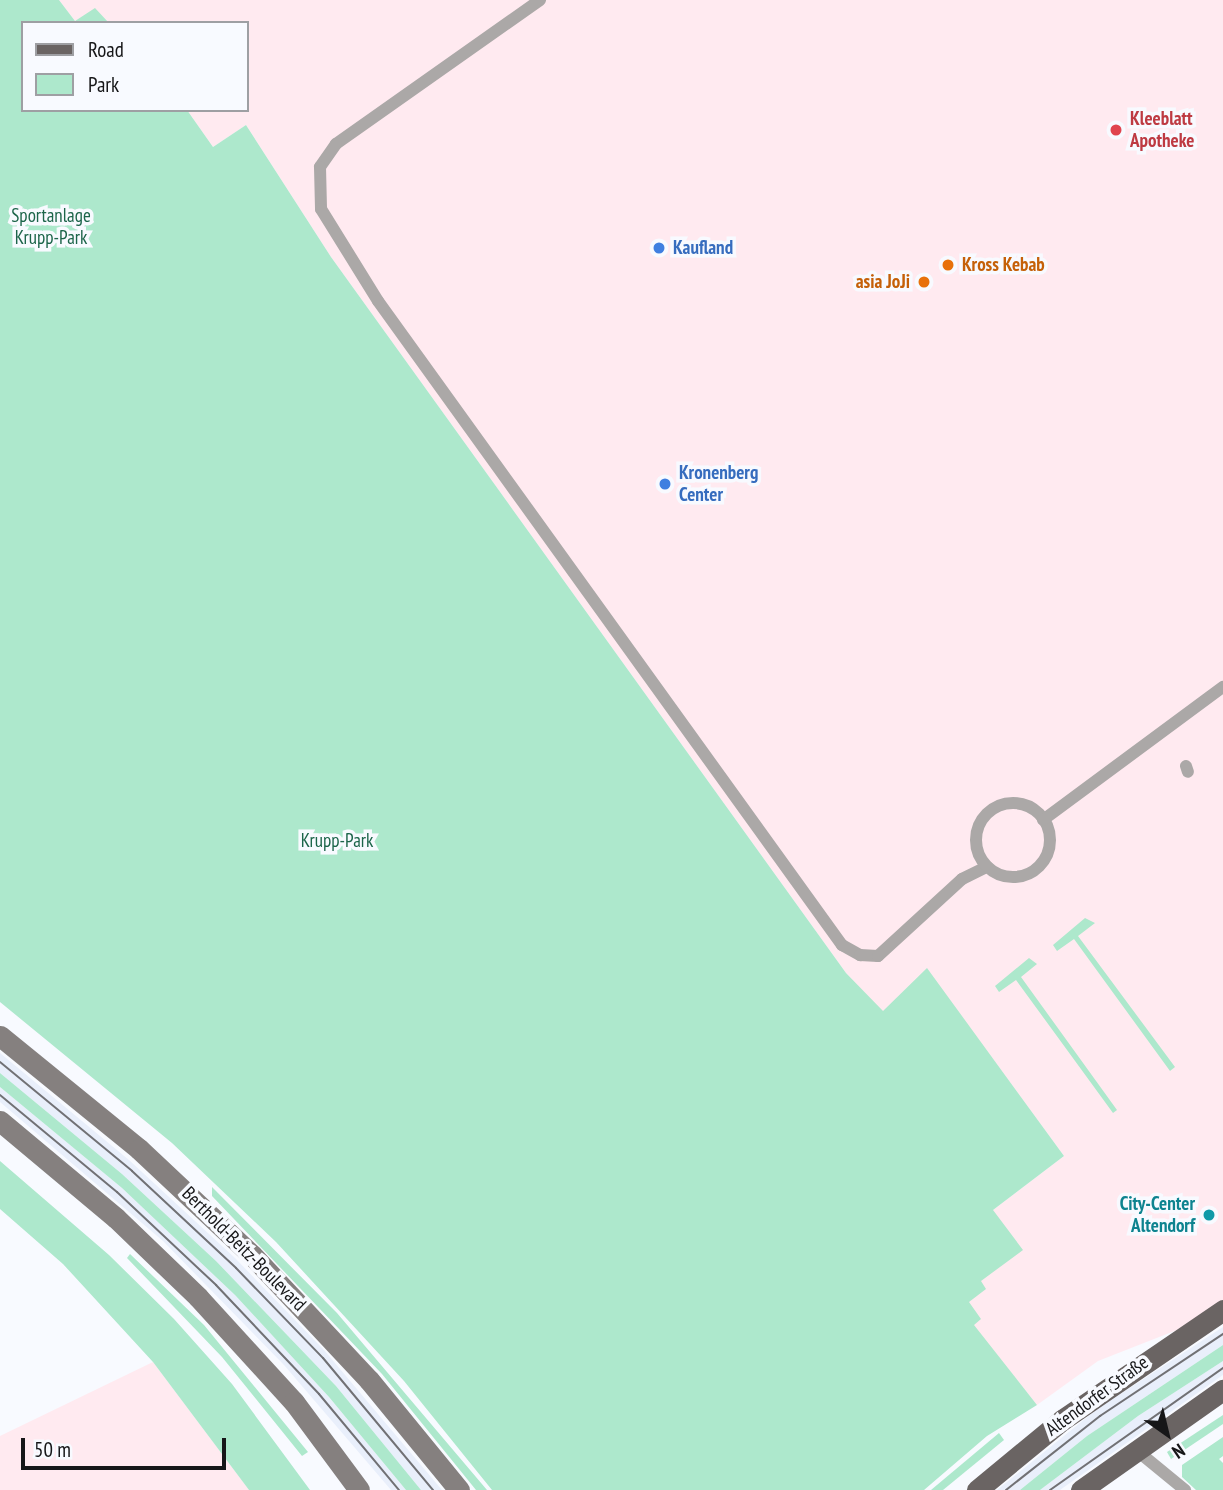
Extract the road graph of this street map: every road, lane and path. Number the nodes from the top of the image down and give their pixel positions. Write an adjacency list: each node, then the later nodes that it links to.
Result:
1 (540, 0): 4 (lane)
2 (1223, 687): 3 (lane)
3 (1043, 820): 4 (lane); 4 (lane)
4 (987, 867)
5 (0, 1036): 11 (main road, Berthold-Beitz-Boulevard)
6 (0, 1121): 10 (main road)
7 (1223, 1310): 12 (main road, Altendorfer Straße)
8 (1223, 1390): 9 (main road)
9 (1135, 1450): 13 (main road); 14 (lane)
10 (359, 1490)
11 (459, 1490)
12 (977, 1490)
13 (1081, 1490)
14 (1185, 1490)

